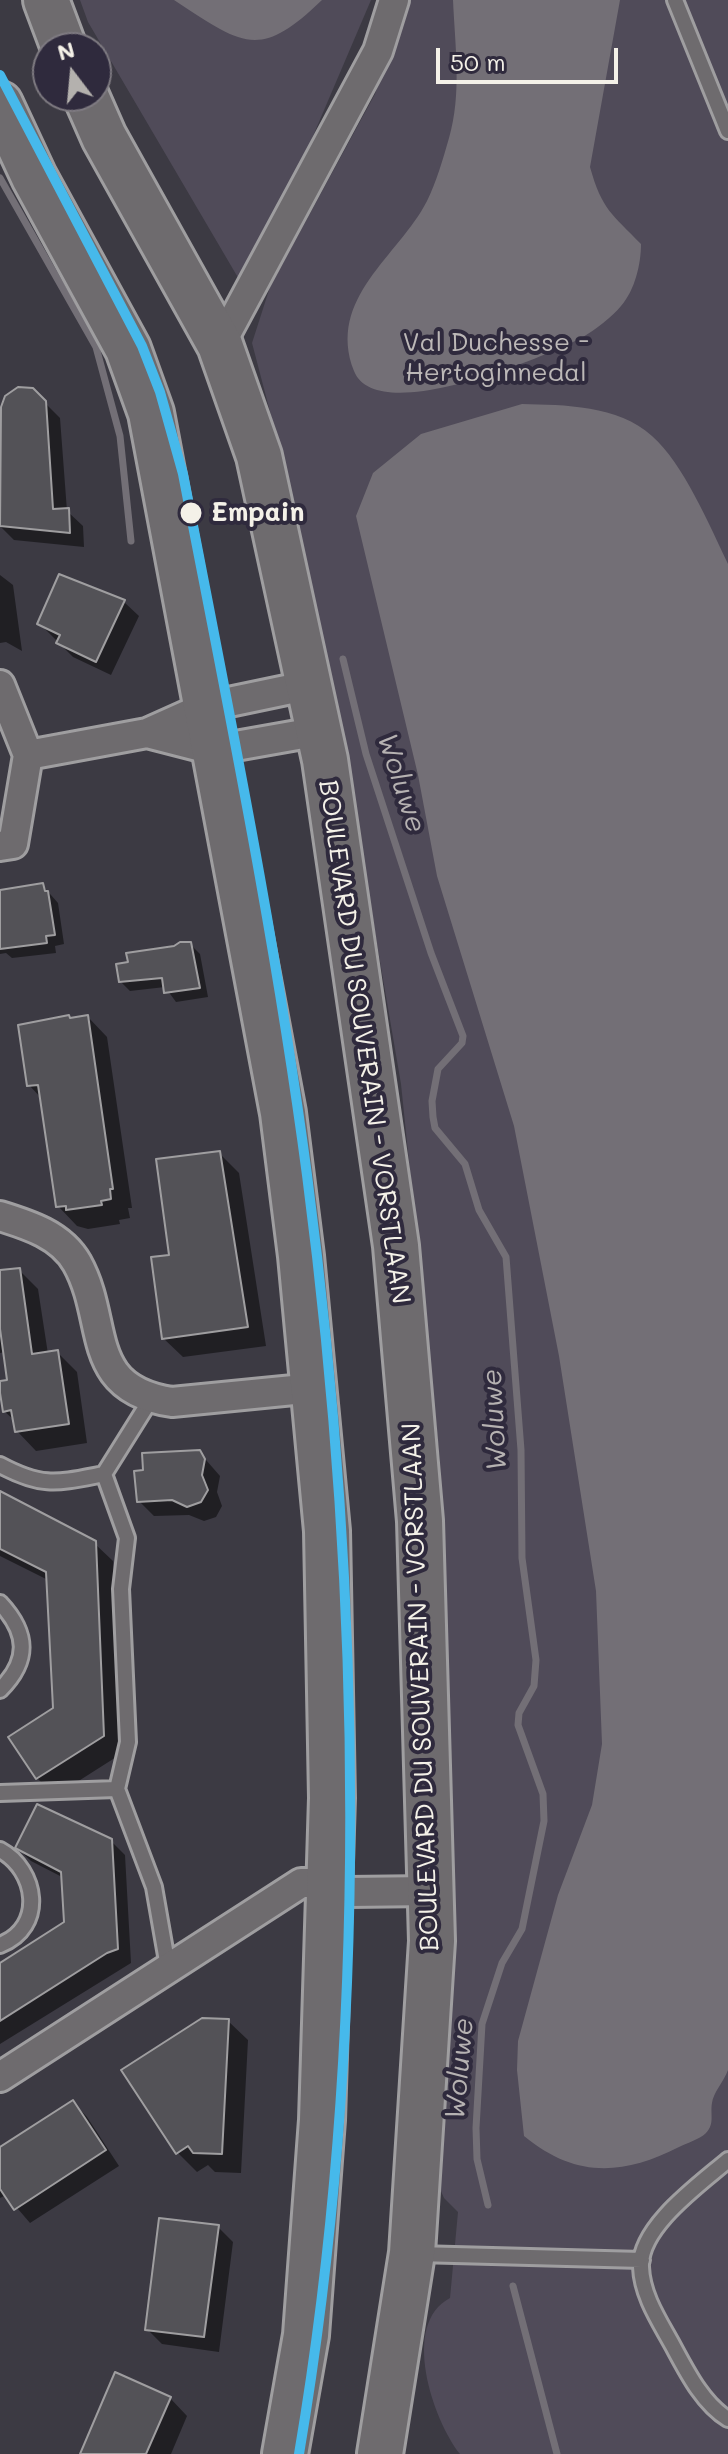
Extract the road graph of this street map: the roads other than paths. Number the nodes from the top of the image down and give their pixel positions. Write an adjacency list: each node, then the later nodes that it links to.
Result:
1 (46, 0): 4 (main road)
2 (394, 0): 8 (street)
3 (675, 0): 7 (lane)
4 (58, 32)
5 (0, 104): 11 (main road)
6 (93, 112): 8 (main road, BOULEVARD DU SOUVERAIN - VORSTLAAN)
7 (728, 131)
8 (220, 345): 10 (main road, BOULEVARD DU SOUVERAIN - VORSTLAAN)
9 (0, 685): 15 (street)
10 (310, 685): 11 (street); 12 (main road, BOULEVARD DU SOUVERAIN - VORSTLAAN)
11 (205, 707): 13 (street); 14 (main road)
12 (320, 731): 14 (street); 28 (main road, BOULEVARD DU SOUVERAIN - VORSTLAAN)
13 (147, 733): 14 (street); 15 (street)
14 (213, 750): 18 (main road)
15 (28, 755): 16 (street)
16 (0, 846)
17 (0, 1216): 19 (street)
18 (314, 1388): 19 (street); 27 (main road)
19 (151, 1399): 21 (lane)
20 (0, 1465): 21 (lane)
21 (104, 1474): 24 (lane)
22 (0, 1603): 23 (lane)
23 (0, 1690)
24 (117, 1789): 25 (lane); 30 (lane)
25 (0, 1793)
26 (0, 1850): 29 (lane)
27 (331, 1883): 28 (street); 30 (street); 36 (main road)
28 (431, 1891): 33 (main road, BOULEVARD DU SOUVERAIN - VORSTLAAN)
29 (0, 1945)
30 (168, 1967): 31 (street)
31 (0, 2077)
32 (728, 2160): 34 (lane)
33 (412, 2253): 34 (lane); 37 (main road, BOULEVARD DU SOUVERAIN - VORSTLAAN)
34 (642, 2260): 35 (lane)
35 (728, 2419)
36 (285, 2454)
37 (380, 2454)

